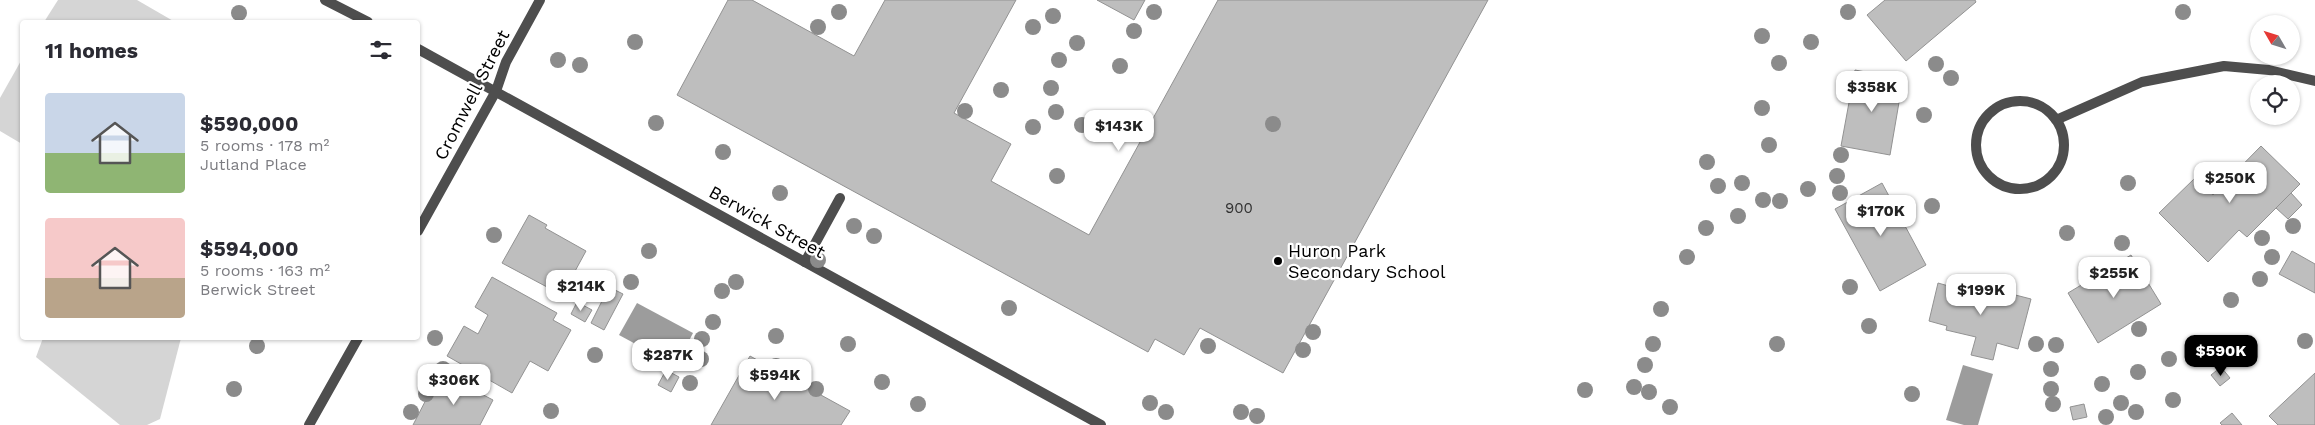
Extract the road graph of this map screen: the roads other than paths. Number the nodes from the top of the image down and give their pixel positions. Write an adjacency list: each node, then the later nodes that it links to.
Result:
1 (325, 0): 3 (street)
2 (540, 0): 6 (street, Cromwell Street)
3 (364, 20)
4 (420, 50): 6 (street, Berwick Street)
5 (2315, 81): 7 (street)
6 (496, 91): 9 (street, Cromwell Street); 10 (street, Berwick Street)
7 (2056, 120): 7 (street)
8 (840, 198): 10 (street)
9 (420, 227)
10 (805, 262): 13 (street, Berwick Street)
11 (357, 340): 12 (street)
12 (309, 425)
13 (1101, 425)

